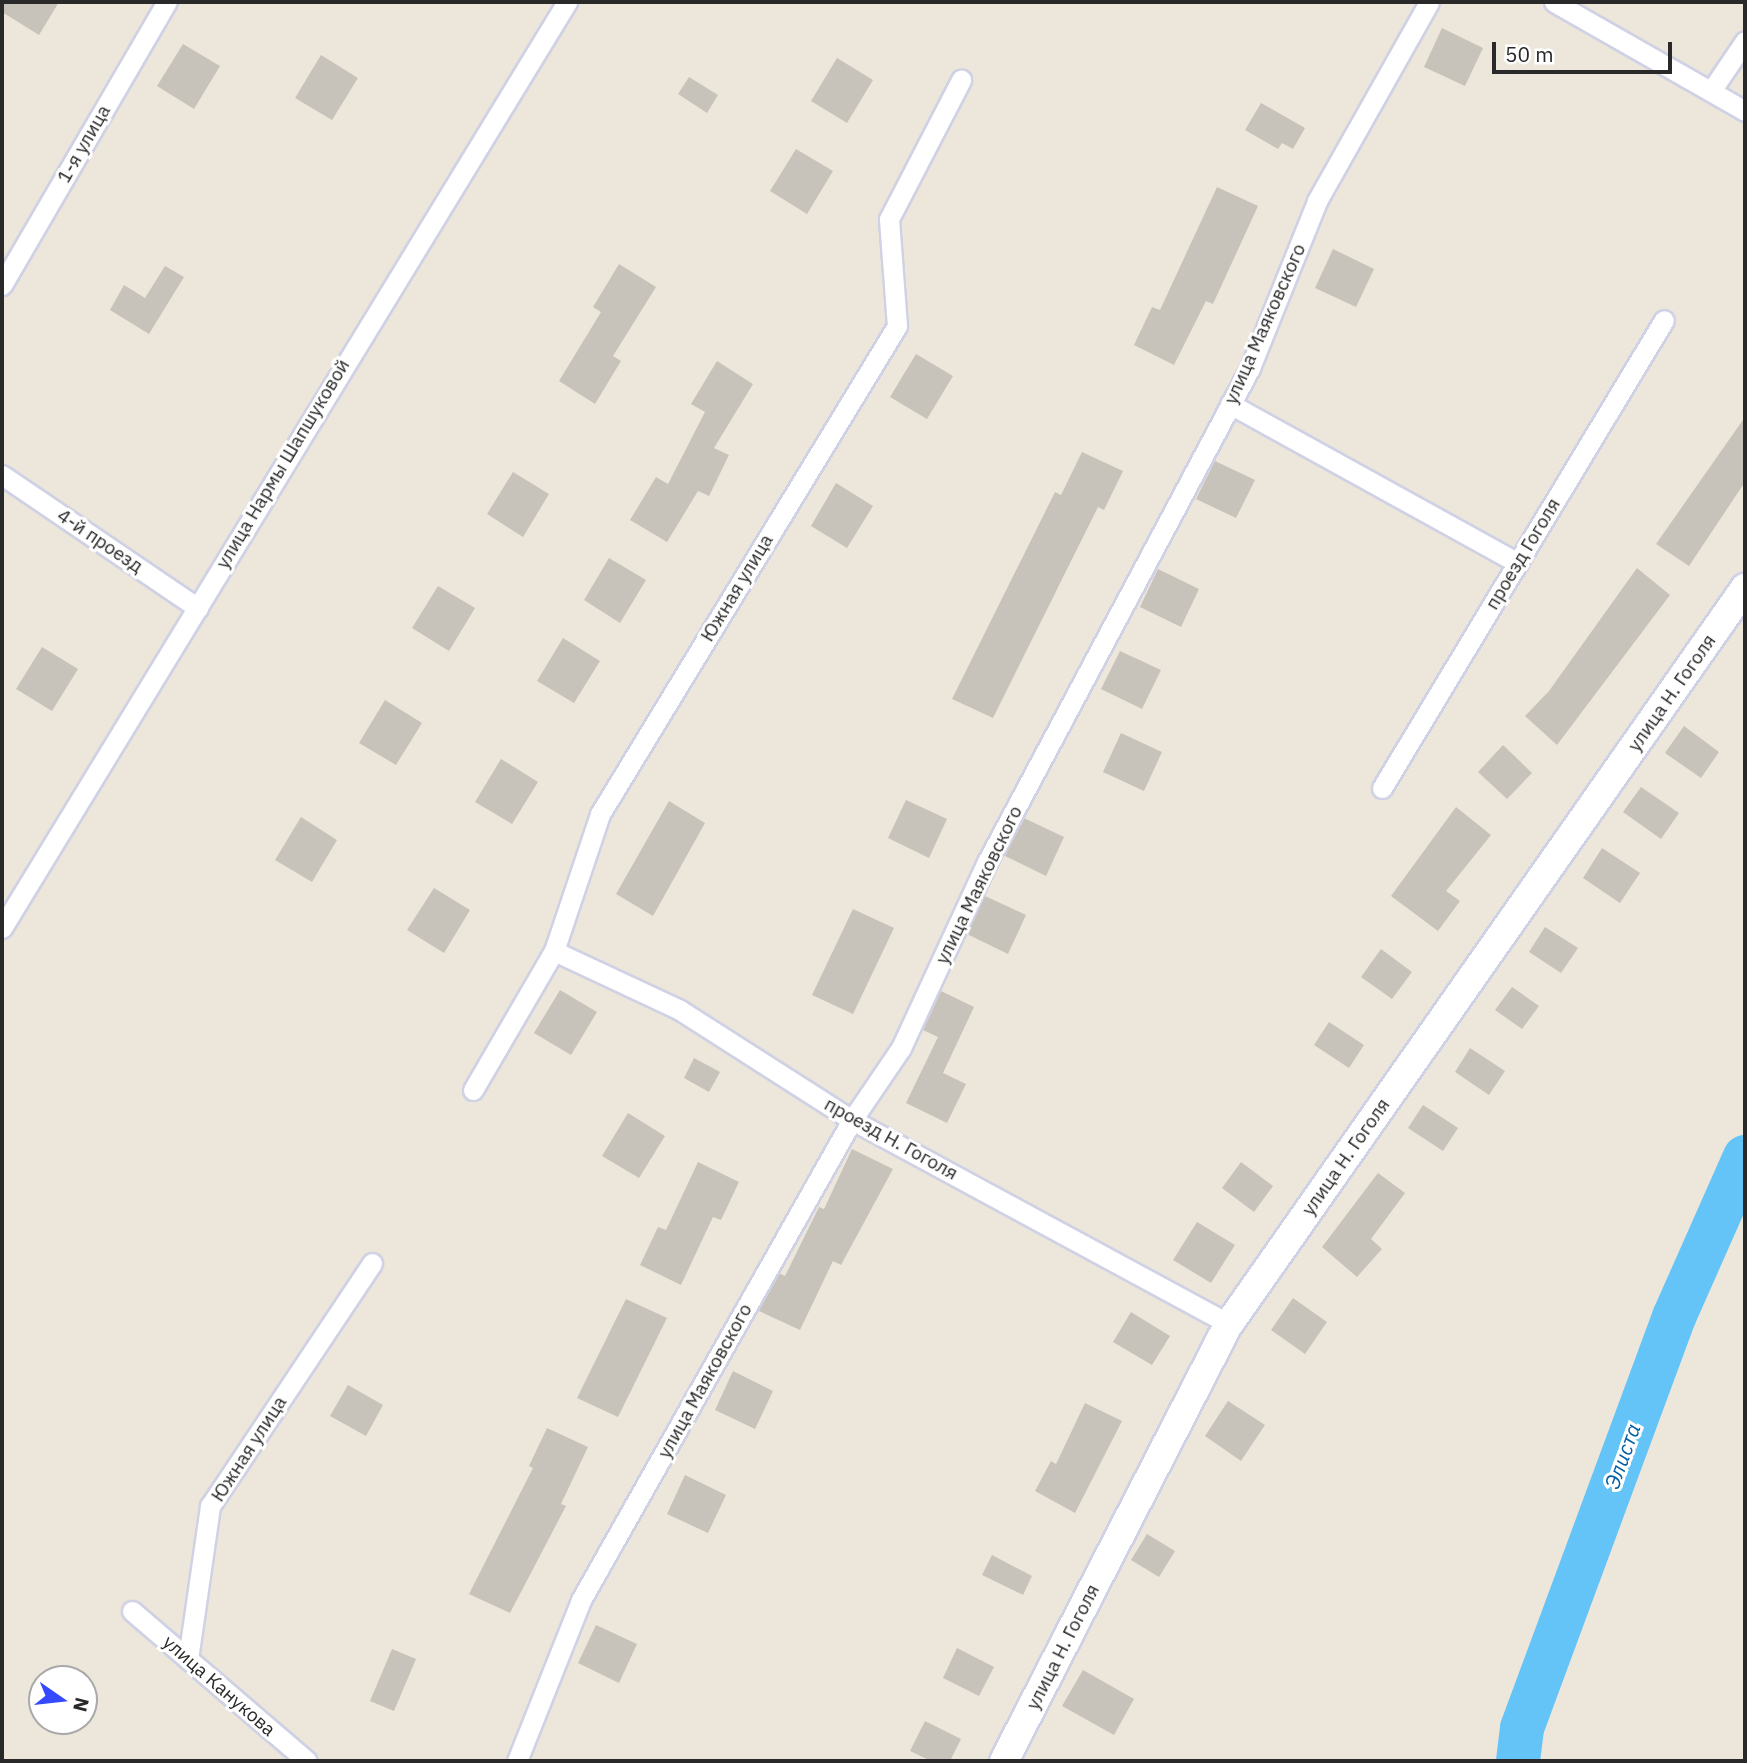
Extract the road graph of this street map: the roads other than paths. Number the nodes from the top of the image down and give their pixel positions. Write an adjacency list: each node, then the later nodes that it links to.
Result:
1 (167, 2): 9 (street, 1-я улица)
2 (567, 2): 15 (street, улица Нармы Шапшуковой)
3 (1429, 2): 11 (street, улица Маяковского)
4 (1553, 2): 7 (street)
5 (1745, 41): 7 (street)
6 (961, 80): 18 (street, Южная улица)
7 (1711, 91): 8 (street)
8 (1745, 111)
9 (2, 285)
10 (1664, 320): 13 (street, проезд Гоголя)
11 (1230, 404): 13 (street); 20 (street, улица Маяковского)
12 (2, 475): 15 (street, 4-й проезд)
13 (1518, 563): 16 (street, проезд Гоголя)
14 (1745, 588): 22 (street, улица Н. Гоголя)
15 (198, 608): 17 (street, улица Нармы Шапшуковой)
16 (1382, 788)
17 (2, 928)
18 (554, 951): 19 (street, Южная улица); 20 (street, проезд Н. Гоголя)
19 (473, 1090)
20 (852, 1120): 22 (street, проезд Н. Гоголя); 26 (street, улица Маяковского)
21 (372, 1263): 24 (street, Южная улица)
22 (1229, 1324): 27 (street, улица Н. Гоголя)
23 (132, 1611): 24 (street, улица Канукова)
24 (188, 1659): 25 (street, улица Канукова)
25 (307, 1761)
26 (517, 1761)
27 (1004, 1761)

